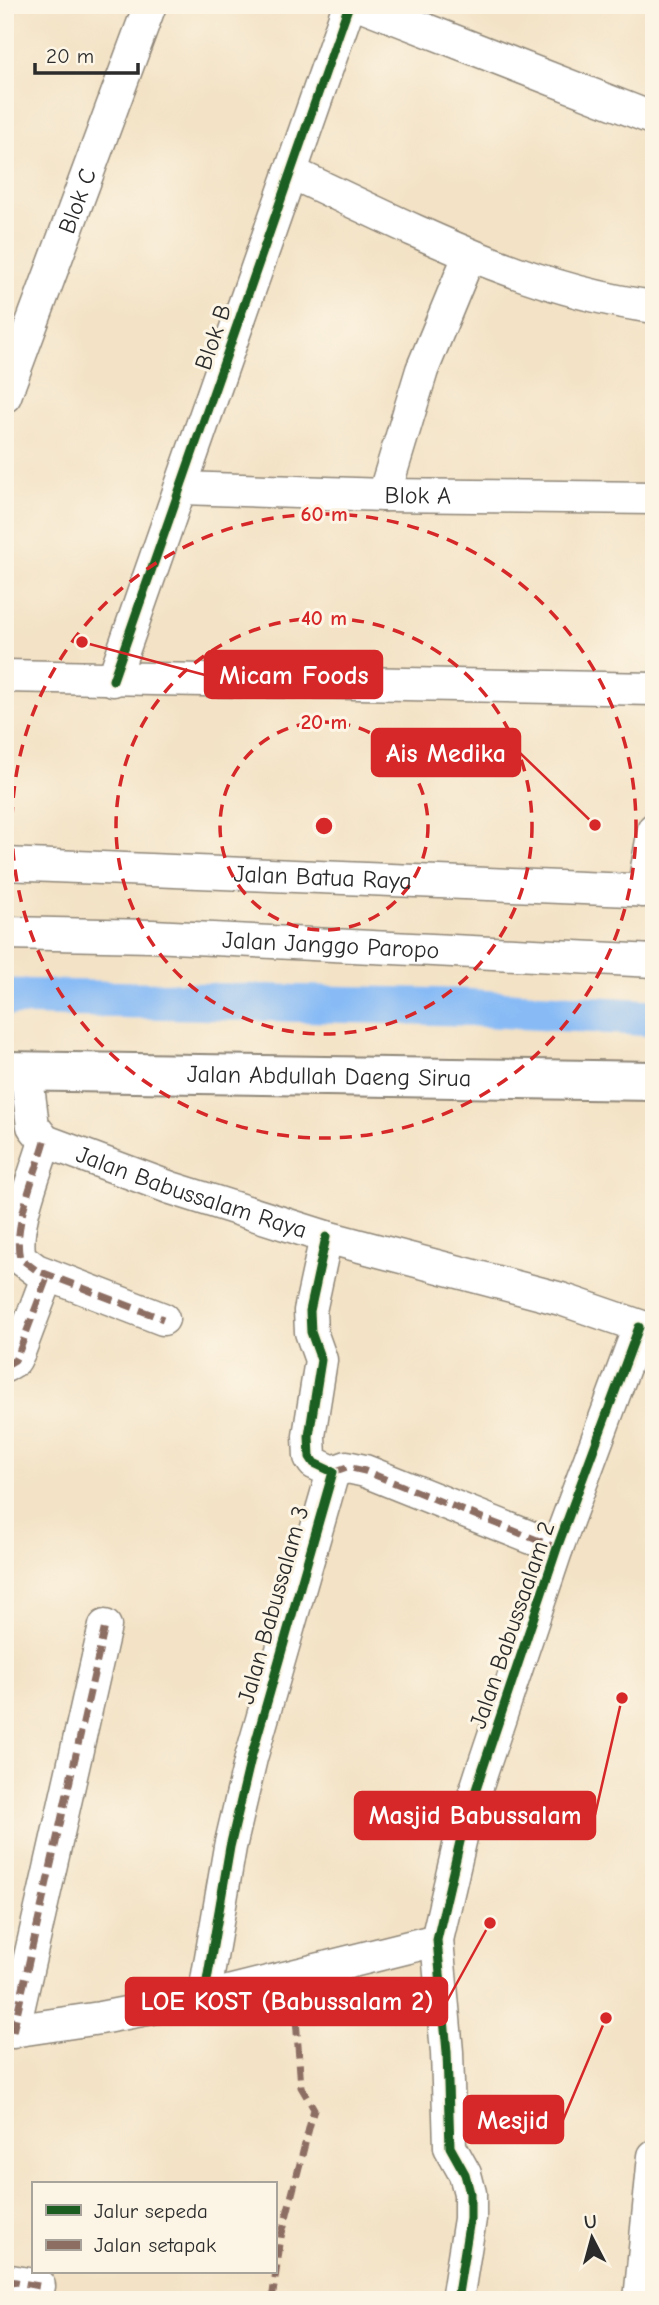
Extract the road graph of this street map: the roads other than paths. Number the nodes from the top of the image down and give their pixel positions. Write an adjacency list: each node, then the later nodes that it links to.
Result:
1 (150, 5): 8 (street, Blok C)
2 (349, 5): 5 (street, Blok B)
3 (362, 5): 4 (street)
4 (654, 119)
5 (290, 172): 6 (street); 9 (street, Blok B)
6 (470, 256): 7 (street); 10 (street)
7 (654, 307)
8 (5, 396)
9 (182, 488): 10 (street, Blok A); 13 (street, Blok B)
10 (384, 495): 11 (street, Blok A)
11 (654, 498)
12 (5, 676): 13 (street)
13 (113, 680): 14 (street)
14 (654, 689)
15 (654, 829): 17 (street)
16 (5, 864): 17 (street, Jalan Batua Raya)
17 (648, 891)
18 (5, 933): 19 (street, Jalan Janggo Paropo)
19 (654, 961)
20 (16, 1071): 21 (main road, Jalan Abdullah Daeng Sirua); 22 (street, Jalan Babussalam Raya)
21 (654, 1081)
22 (45, 1141): 23 (street, Jalan Babussalam Raya); 24 (street)
23 (326, 1237): 26 (street, Jalan Babussalam Raya); 28 (street)
24 (48, 1275): 25 (street); 27 (street)
25 (163, 1319)
26 (647, 1329): 29 (street, Jalan Babussaalam 2)
27 (5, 1366)
28 (333, 1472): 29 (street); 32 (street, Jalan Babussalam 3)
29 (557, 1548): 31 (street, Jalan Babussaalam 2)
30 (104, 1626): 33 (street)
31 (437, 1940): 32 (street); 37 (street, Jalan Babussaalam 2)
32 (204, 1998): 33 (street)
33 (9, 2032)
34 (654, 2157): 38 (street)
35 (5, 2280): 36 (street)
36 (39, 2286)
37 (457, 2300)
38 (640, 2300)

